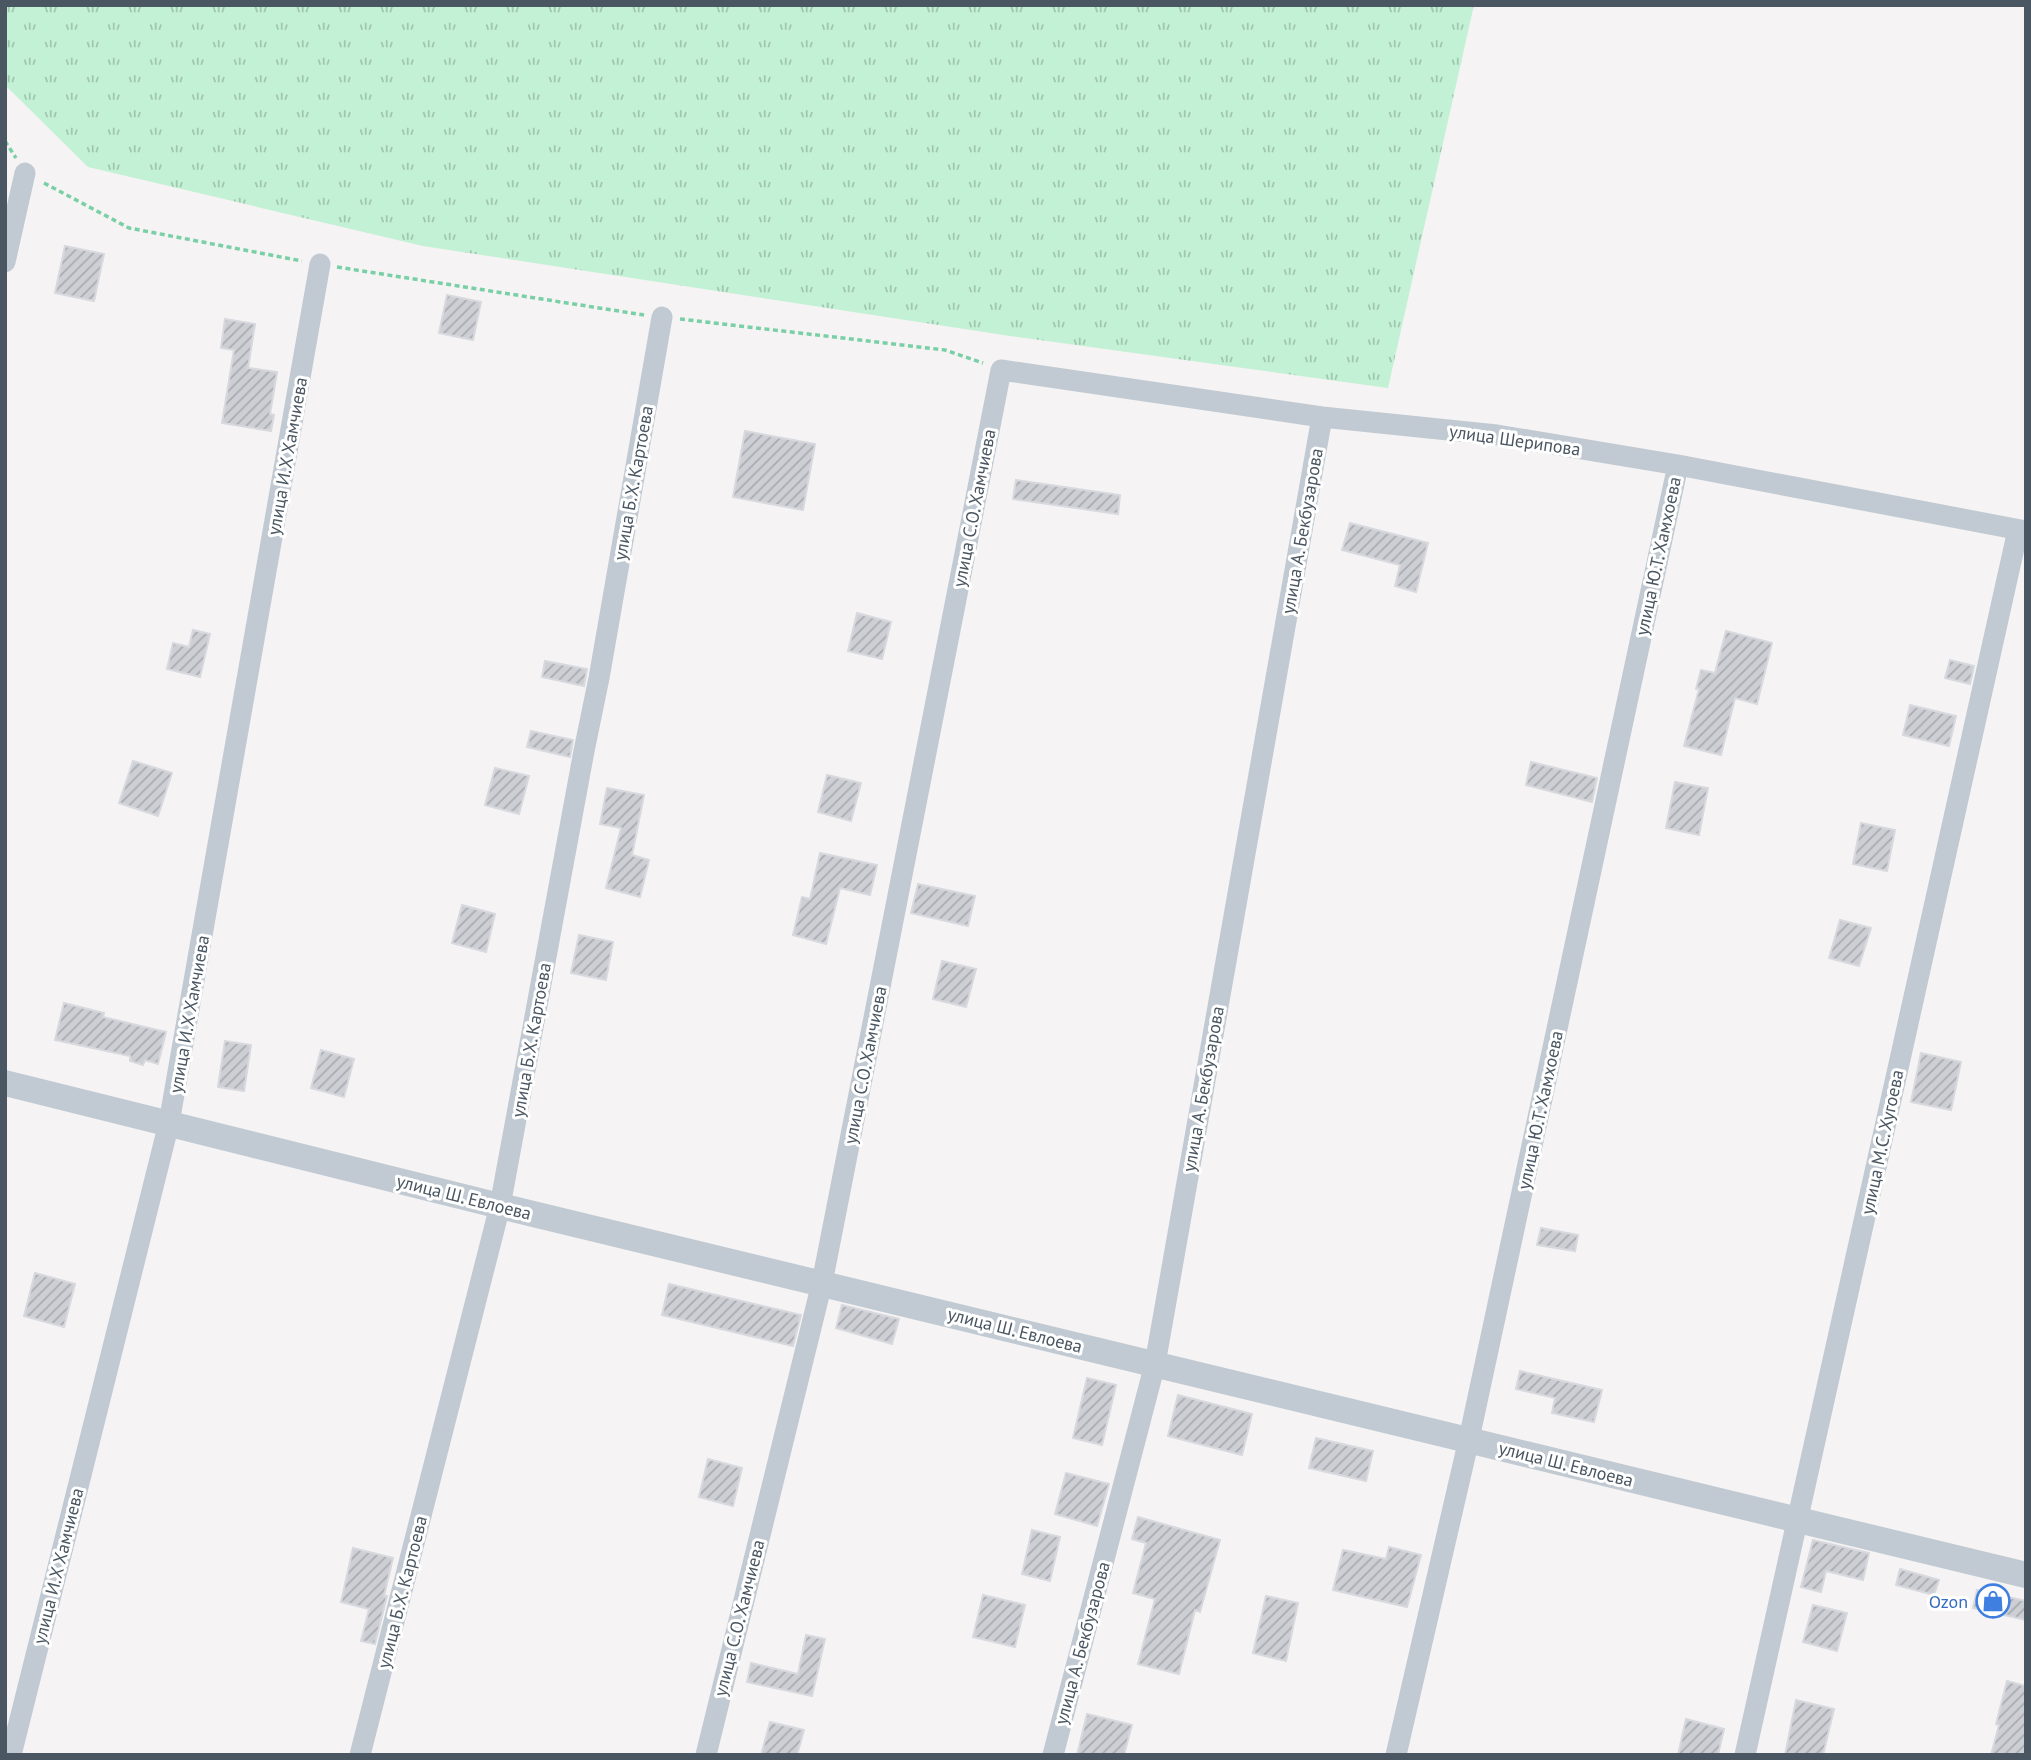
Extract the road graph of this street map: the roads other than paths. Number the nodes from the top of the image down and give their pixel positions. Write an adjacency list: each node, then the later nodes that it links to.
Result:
1 (25, 173): 2 (street)
2 (5, 262)
3 (320, 264): 10 (street, улица И.Х Хамчиева)
4 (662, 317): 11 (street, улица Б.Х. Картоева)
5 (1001, 370): 6 (street, улица Шерипова); 12 (street, улица С.О. Хамчиева)
6 (1322, 417): 7 (street, улица Шерипова); 13 (street, улица А. Бекбузарова)
7 (1678, 465): 8 (street, улица Шерипова); 14 (street, улица Ю.Т. Хамхоева)
8 (2022, 530): 15 (street, улица М.С. Хугоева)
9 (5, 1083): 10 (street, улица Ш. Евлоева)
10 (169, 1124): 11 (street, улица Ш. Евлоева); 17 (street, улица И.Х Хамчиева)
11 (500, 1206): 12 (street, улица Ш. Евлоева); 18 (street, улица Б.Х. Картоева)
12 (822, 1283): 13 (street, улица Ш. Евлоева); 19 (street, улица С.О. Хамчиева)
13 (1154, 1364): 14 (street, улица Ш. Евлоева); 20 (street, улица А. Бекбузарова)
14 (1469, 1440): 15 (street, улица Ш. Евлоева); 21 (street, улица Ю.Т. Хамхоева)
15 (1798, 1521): 16 (street, улица Ш. Евлоева); 22 (street, улица М.С. Хугоева)
16 (2026, 1575)
17 (11, 1755)
18 (360, 1755)
19 (706, 1755)
20 (1053, 1755)
21 (1396, 1755)
22 (1745, 1755)

